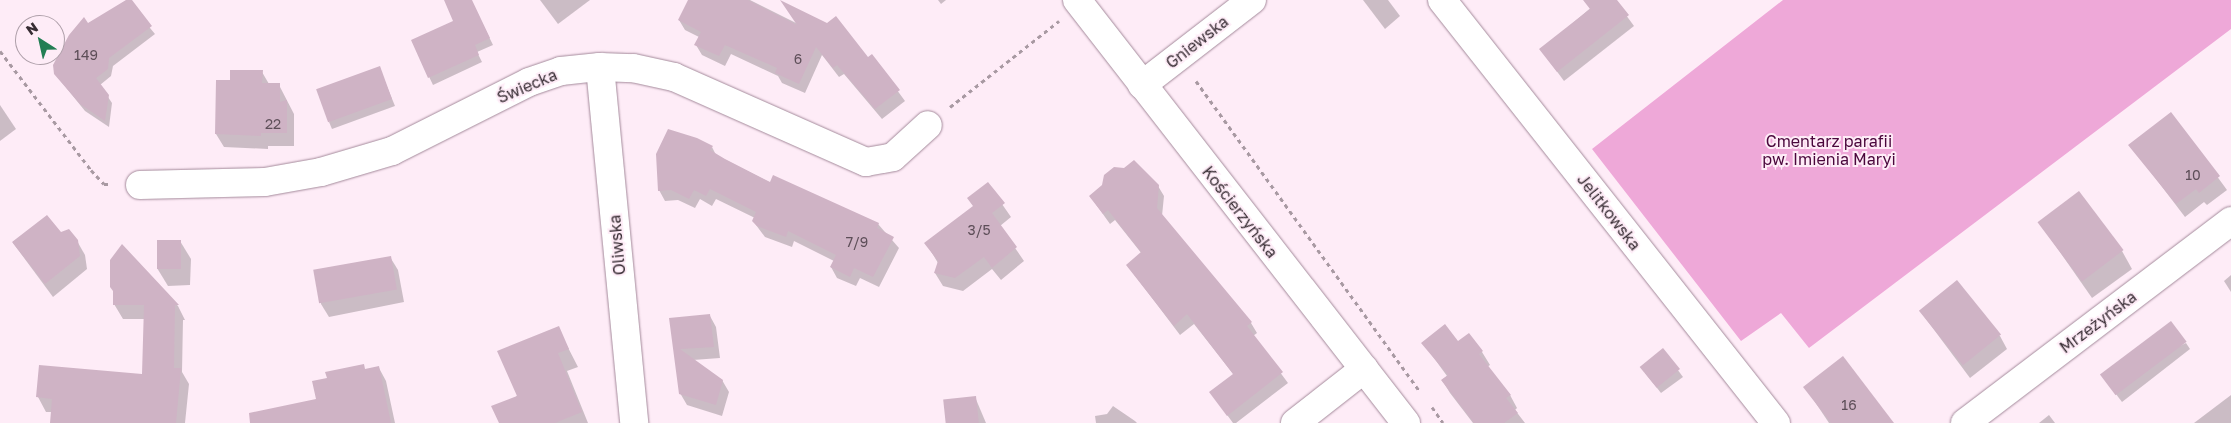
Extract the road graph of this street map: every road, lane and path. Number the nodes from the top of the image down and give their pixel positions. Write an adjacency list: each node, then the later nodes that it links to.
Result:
1 (1252, 0): 7 (street, Gniewska)
2 (1442, 0): 19 (street, Jelitkowska)
3 (1078, 2): 7 (street, Kościerzyńska); 8 (path)
4 (0, 51): 9 (path)
5 (600, 67): 8 (street, Świecka); 9 (street, Świecka); 15 (street, Oliwska)
6 (1196, 81): 12 (path)
7 (1142, 85): 11 (street, Kościerzyńska)
8 (928, 124)
9 (140, 185)
10 (2231, 220): 14 (street, Mrzeżyńska)
11 (1364, 369): 16 (street); 17 (street, Kościerzyńska)
12 (1420, 391)
13 (1426, 399): 18 (path)
14 (1971, 421)
15 (634, 423)
16 (1295, 423)
17 (1406, 423)
18 (1443, 423)
19 (1776, 423)

